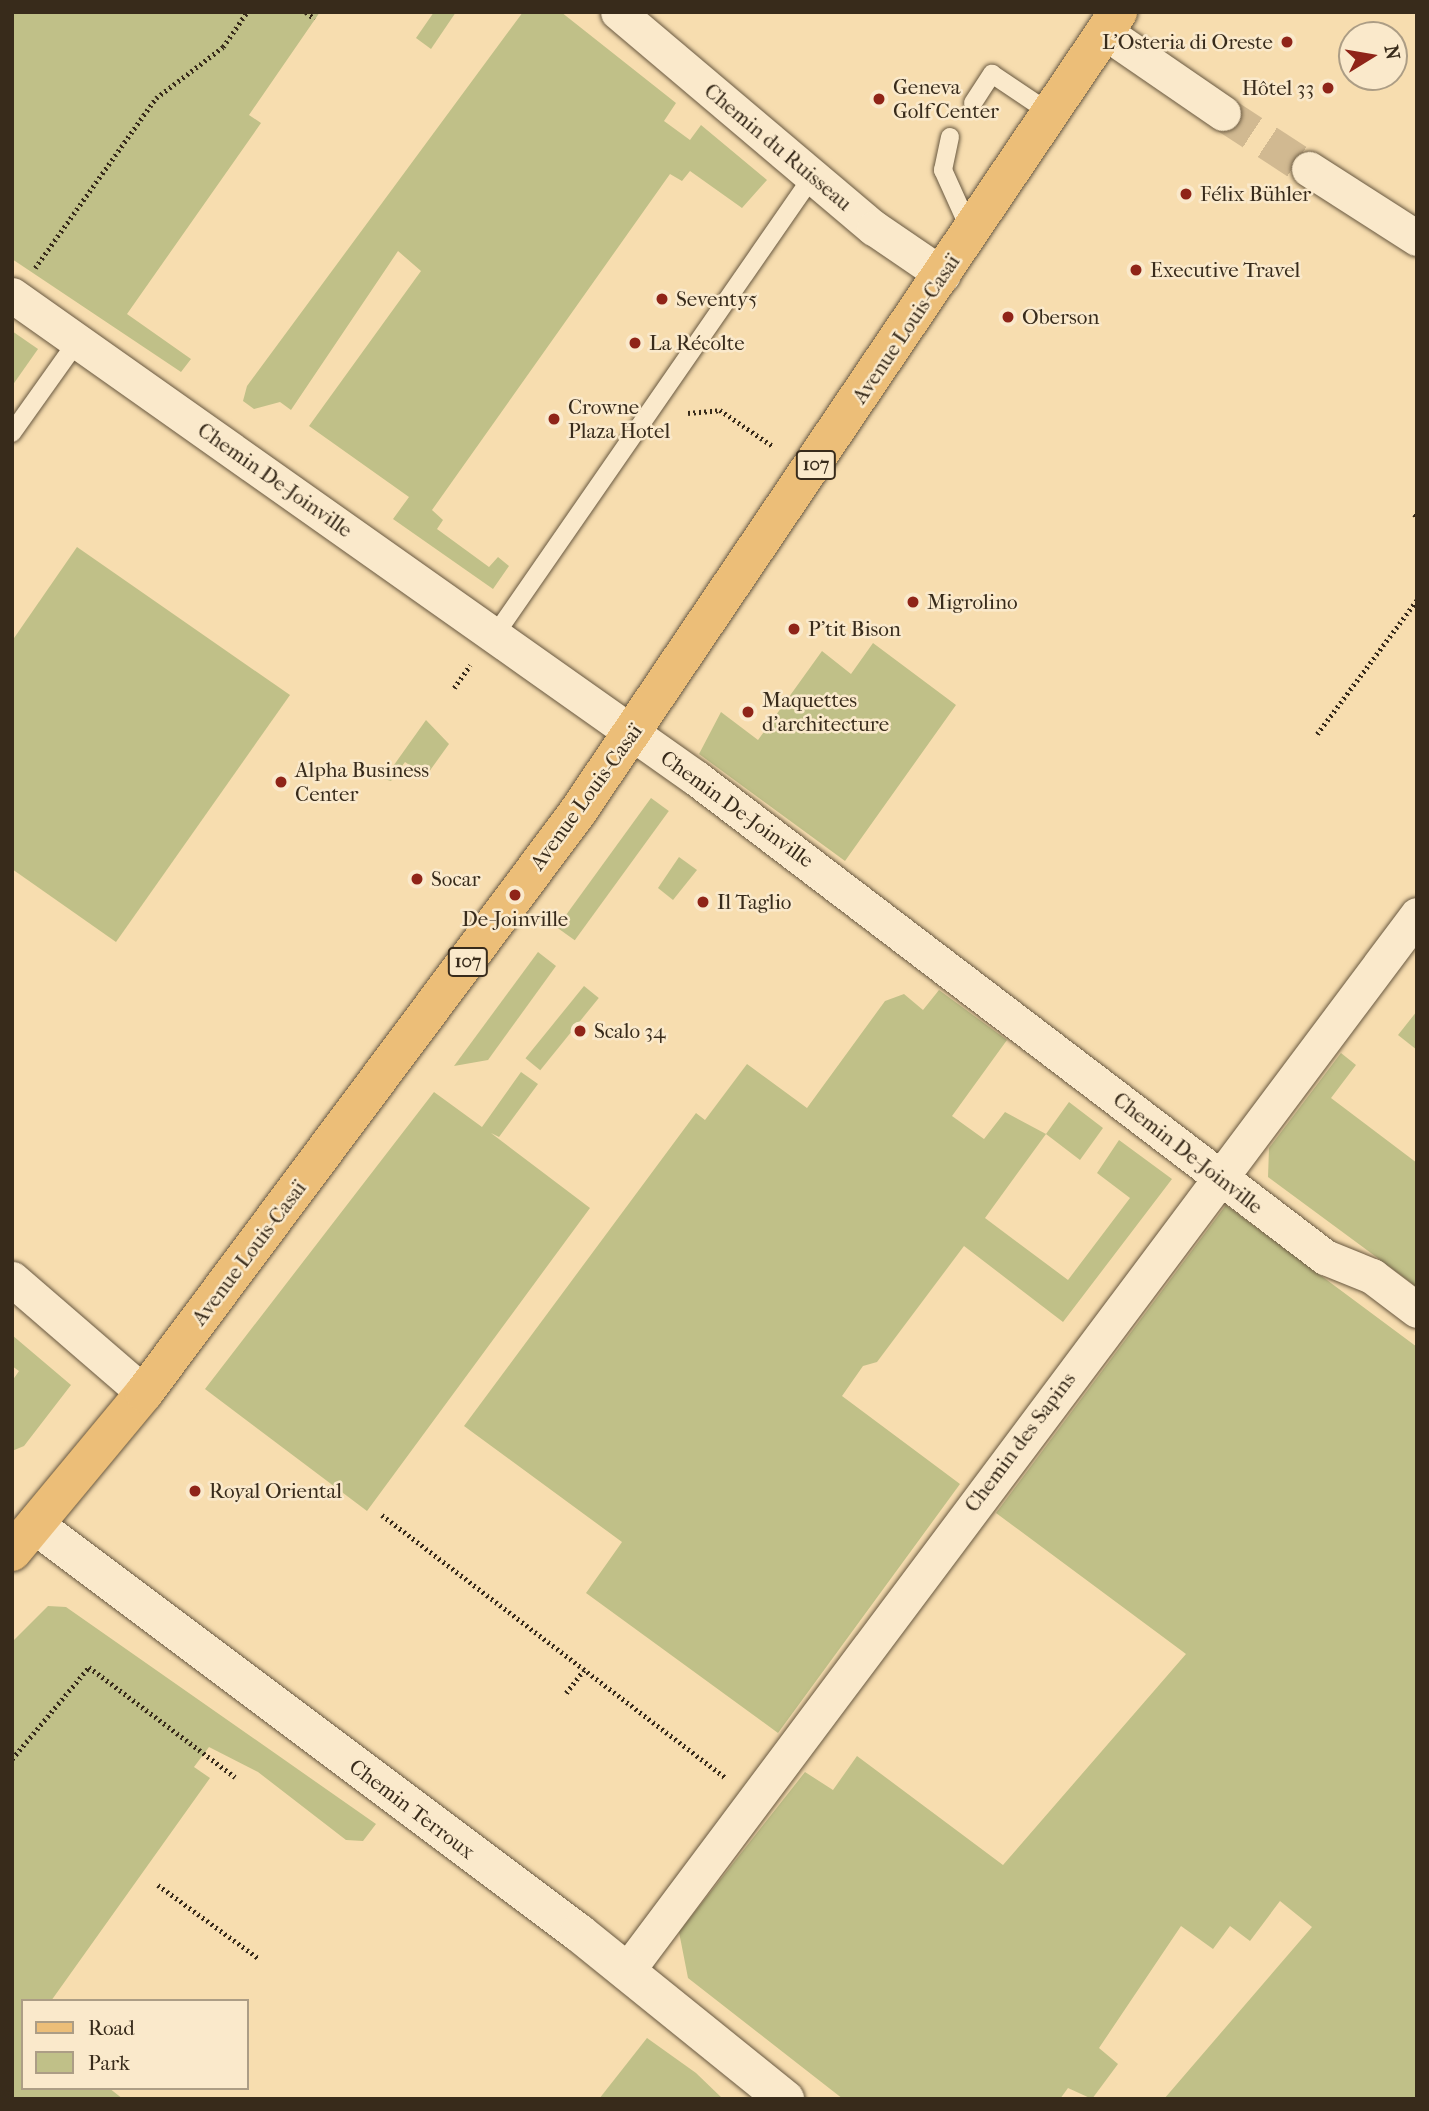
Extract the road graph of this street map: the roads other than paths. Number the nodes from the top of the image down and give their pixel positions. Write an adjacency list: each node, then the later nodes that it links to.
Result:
1 (635, 18): 8 (street, Chemin du Ruisseau)
2 (1111, 22): 4 (main road, Avenue Louis-Casaï / 107); 5 (street)
3 (972, 103): 4 (lane)
4 (1050, 113): 9 (main road, Avenue Louis-Casaï / 107)
5 (1223, 113)
6 (950, 137): 9 (lane)
7 (1309, 169): 10 (street)
8 (812, 177): 11 (street, Chemin du Ruisseau); 15 (lane)
9 (971, 232): 11 (main road, Avenue Louis-Casaï / 107)
10 (1417, 238)
11 (943, 275): 16 (main road, Avenue Louis-Casaï / 107)
12 (20, 287): 13 (street, Chemin De-Joinville)
13 (78, 340): 14 (lane); 15 (street, Chemin De-Joinville)
14 (12, 433)
15 (487, 644): 16 (street, Chemin De-Joinville)
16 (633, 732): 18 (street, Chemin De-Joinville); 21 (main road, Avenue Louis-Casaï / 107)
17 (1417, 915): 18 (street, Chemin des Sapins)
18 (1219, 1177): 20 (street, Chemin De-Joinville); 23 (street, Chemin des Sapins)
19 (12, 1279): 21 (street)
20 (1417, 1310)
21 (144, 1393): 22 (main road, Avenue Louis-Casaï / 107)
22 (23, 1539): 23 (street, Chemin Terroux)
23 (626, 1972): 24 (street, Chemin Terroux)
24 (785, 2099)

